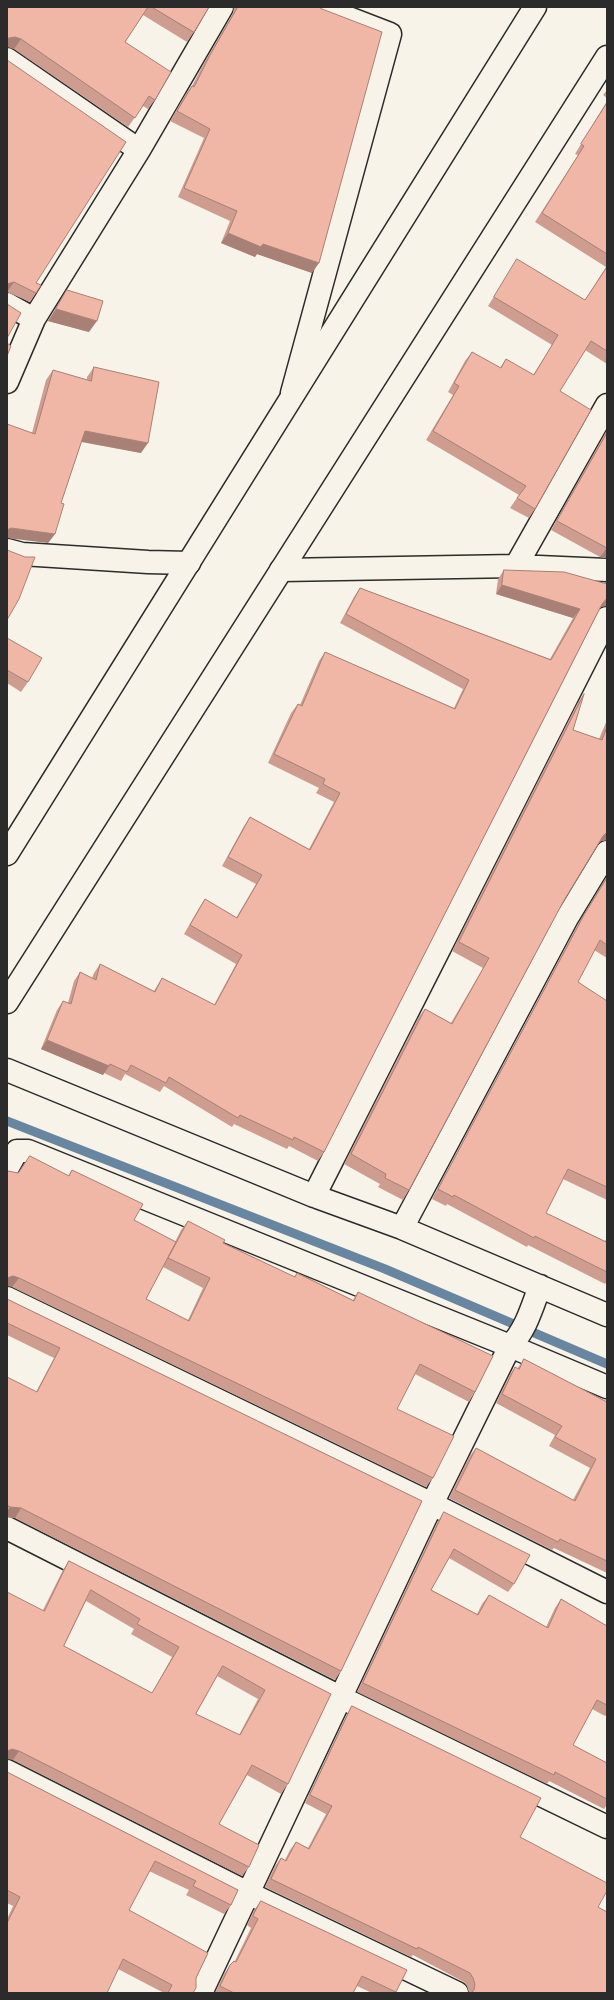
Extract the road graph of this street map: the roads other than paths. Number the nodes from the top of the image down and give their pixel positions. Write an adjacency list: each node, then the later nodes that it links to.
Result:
1 (222, 7): 6 (street)
2 (320, 7): 10 (street)
3 (535, 7): 10 (street)
4 (607, 57): 15 (street)
5 (7, 58): 6 (street)
6 (140, 150): 8 (street)
7 (7, 304): 8 (street)
8 (34, 319): 9 (street)
9 (7, 382)
10 (289, 403): 13 (street)
11 (607, 405): 14 (street)
12 (7, 550): 13 (street)
13 (189, 563): 19 (street)
14 (516, 566): 15 (street); 16 (street)
15 (281, 570): 20 (street)
16 (607, 570)
17 (607, 618): 23 (street)
18 (607, 852): 24 (street)
19 (7, 854)
20 (7, 1002)
21 (7, 1070): 23 (street)
22 (7, 1169): 28 (street)
23 (314, 1196): 24 (street)
24 (402, 1228): 25 (street)
25 (540, 1286): 27 (street); 28 (street)
26 (7, 1298): 30 (street)
27 (607, 1315)
28 (514, 1342): 29 (street); 30 (street)
29 (607, 1388)
30 (432, 1504): 32 (street); 33 (street)
31 (7, 1528): 33 (street)
32 (607, 1592)
33 (340, 1697): 35 (street); 36 (street)
34 (7, 1771): 36 (street)
35 (607, 1827)
36 (248, 1893): 37 (street); 38 (street)
37 (201, 1993)
38 (457, 1993)

